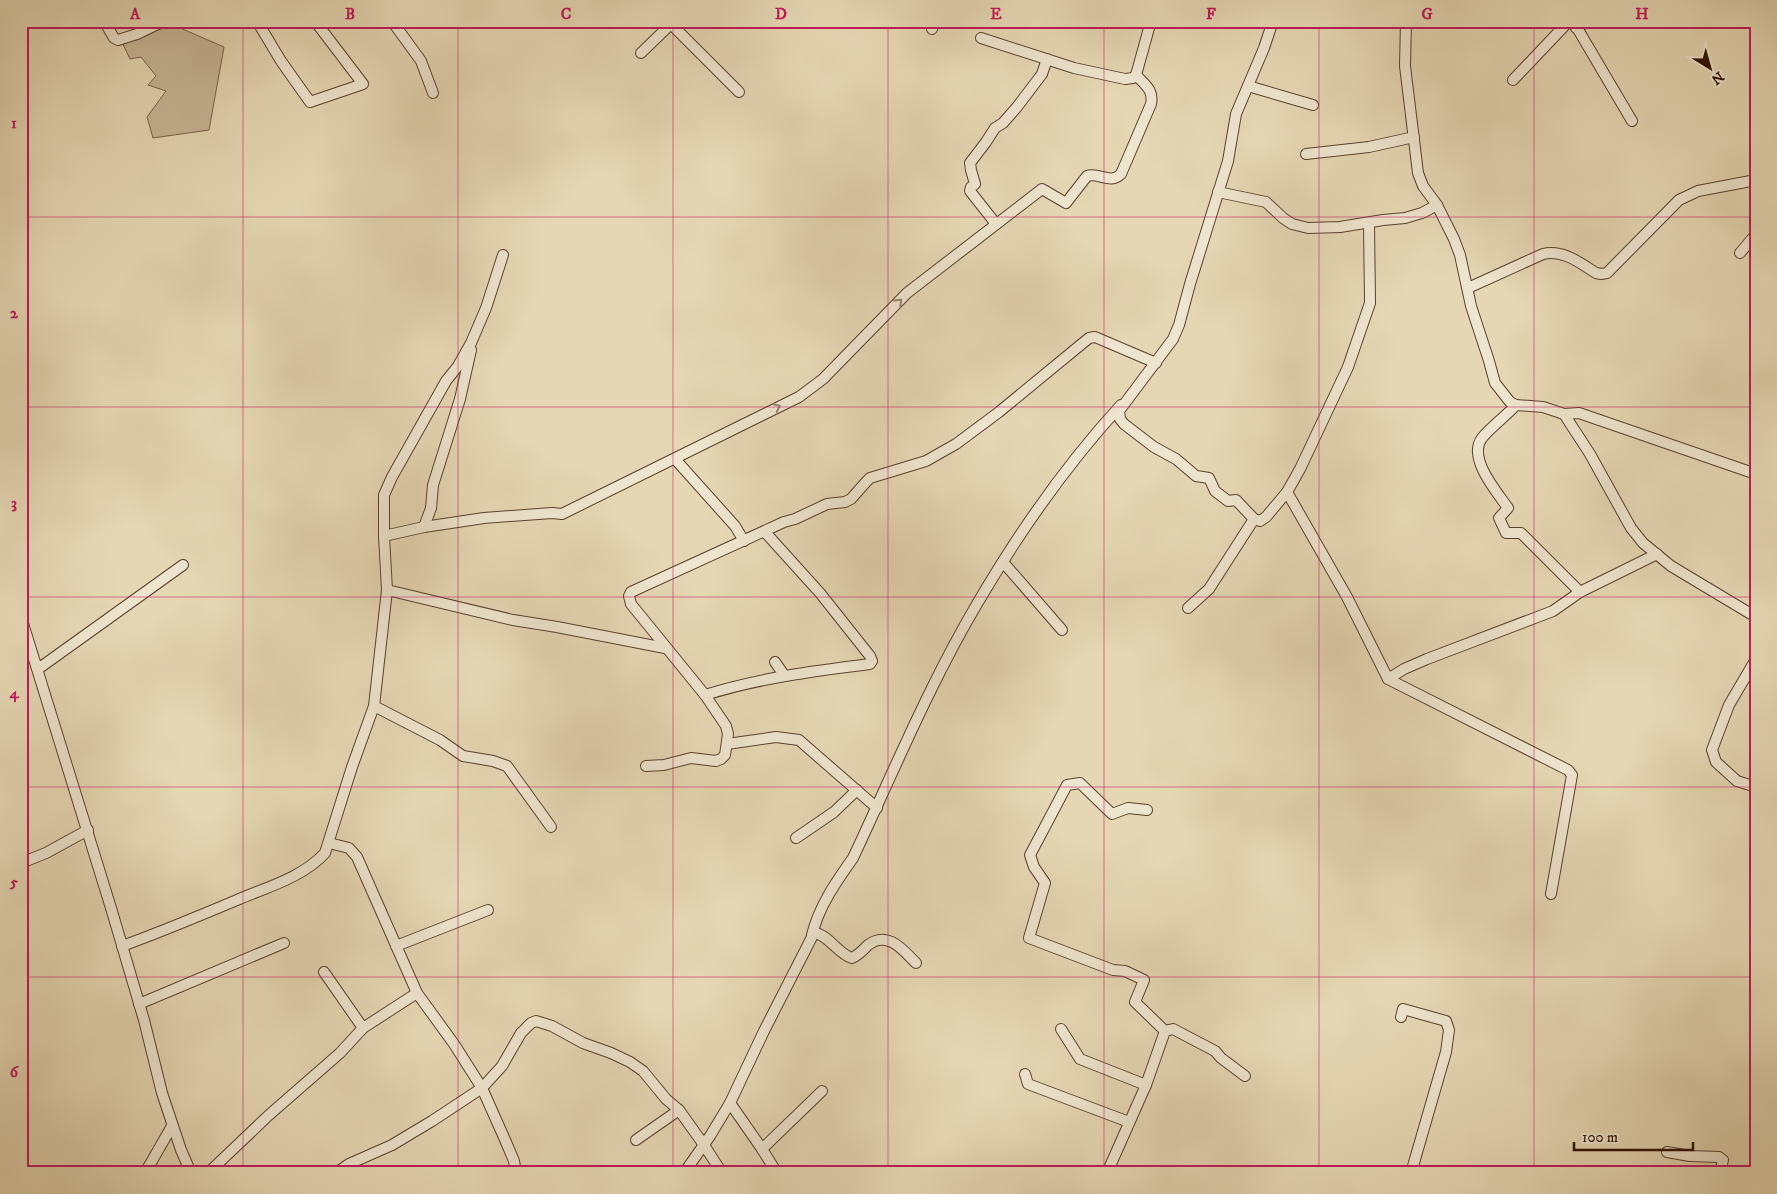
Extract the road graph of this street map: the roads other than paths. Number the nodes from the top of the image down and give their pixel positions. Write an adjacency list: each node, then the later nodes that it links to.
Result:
1 (104, 21): 2 (street)
2 (164, 21)
3 (257, 21): 4 (street)
4 (315, 21)
5 (392, 21): 19 (street)
6 (1151, 21): 15 (street)
7 (1273, 21): 17 (street)
8 (1406, 21): 22 (street)
9 (1588, 21): 11 (street)
10 (672, 23): 13 (street); 18 (street)
11 (1573, 23): 16 (street); 21 (street)
12 (981, 38): 14 (street)
13 (641, 53)
14 (1047, 59): 15 (street); 28 (street)
15 (1136, 75): 28 (street)
16 (1513, 80)
17 (1248, 86): 20 (street); 25 (street)
18 (739, 92)
19 (433, 93)
20 (1314, 106)
21 (1632, 121)
22 (1414, 137): 23 (street); 26 (street)
23 (1306, 154)
24 (1754, 184): 32 (street)
25 (1218, 192): 27 (street); 34 (street)
26 (1437, 204): 27 (street); 32 (street)
27 (1369, 223): 40 (street)
28 (996, 224): 38 (street, one-way to 28)
29 (1756, 234): 30 (street)
30 (1740, 253)
31 (503, 255): 33 (street)
32 (1468, 288): 36 (street)
33 (477, 330): 42 (street); 44 (street)
34 (1156, 364): 35 (street); 43 (street)
35 (1139, 386): 41 (street); 47 (street)
36 (1516, 405): 37 (street); 50 (street)
37 (1564, 414): 39 (street); 46 (street)
38 (675, 458): 42 (street); 45 (street)
39 (1756, 474)
40 (1287, 492): 41 (street); 60 (street)
41 (1254, 519): 51 (street)
42 (424, 527): 44 (street)
43 (765, 532): 45 (street); 59 (street)
44 (384, 536): 49 (street)
45 (744, 541): 55 (street)
46 (1657, 554): 50 (street); 53 (street)
47 (1003, 562): 54 (street); 67 (street)
48 (183, 565): 58 (street)
49 (387, 590): 55 (street); 62 (street)
50 (1580, 592): 60 (street)
51 (1188, 608)
52 (21, 617): 58 (street)
53 (1756, 617)
54 (1062, 630)
55 (666, 648): 61 (street)
56 (1756, 659): 65 (street)
57 (775, 662): 59 (street)
58 (38, 669): 70 (street)
59 (784, 675): 61 (street)
60 (1388, 679): 74 (street)
61 (705, 695): 63 (street)
62 (374, 706): 69 (street); 72 (street)
63 (727, 744): 64 (street); 66 (street)
64 (646, 766)
65 (1756, 787)
66 (857, 790): 67 (street); 71 (street)
67 (877, 808): 76 (street)
68 (1147, 810): 87 (street)
69 (550, 827)
70 (88, 830): 73 (street); 78 (street)
71 (796, 838)
72 (329, 843): 78 (street); 79 (street)
73 (21, 863)
74 (1551, 894)
75 (488, 910): 79 (street)
76 (812, 935): 80 (street); 93 (street)
77 (284, 943): 83 (street)
78 (122, 946): 83 (street)
79 (396, 946): 82 (street)
80 (916, 963)
81 (324, 972): 85 (street)
82 (417, 994): 85 (street); 91 (street)
83 (139, 1004): 96 (street)
84 (1401, 1017): 110 (street)
85 (363, 1028): 104 (street)
86 (1061, 1029): 90 (street)
87 (1164, 1030): 89 (street); 90 (street)
88 (1025, 1074): 95 (street)
89 (1246, 1076)
90 (1146, 1085): 95 (street)
91 (482, 1088): 94 (street); 105 (street); 106 (street)
92 (822, 1091): 99 (street)
93 (730, 1103): 98 (street); 99 (street)
94 (679, 1110): 97 (street); 98 (street)
95 (1129, 1122): 109 (street)
96 (172, 1126): 102 (street); 103 (street)
97 (636, 1140)
98 (704, 1145): 107 (street); 108 (street)
99 (762, 1149): 101 (street)
100 (1668, 1152): 113 (street)
101 (775, 1170)
102 (145, 1173)
103 (191, 1173)
104 (208, 1173)
105 (336, 1173)
106 (516, 1173)
107 (684, 1173)
108 (722, 1173)
109 (1107, 1173)
110 (1411, 1173)
111 (1448, 1173): 112 (street)
112 (1454, 1173)
113 (1720, 1173)

